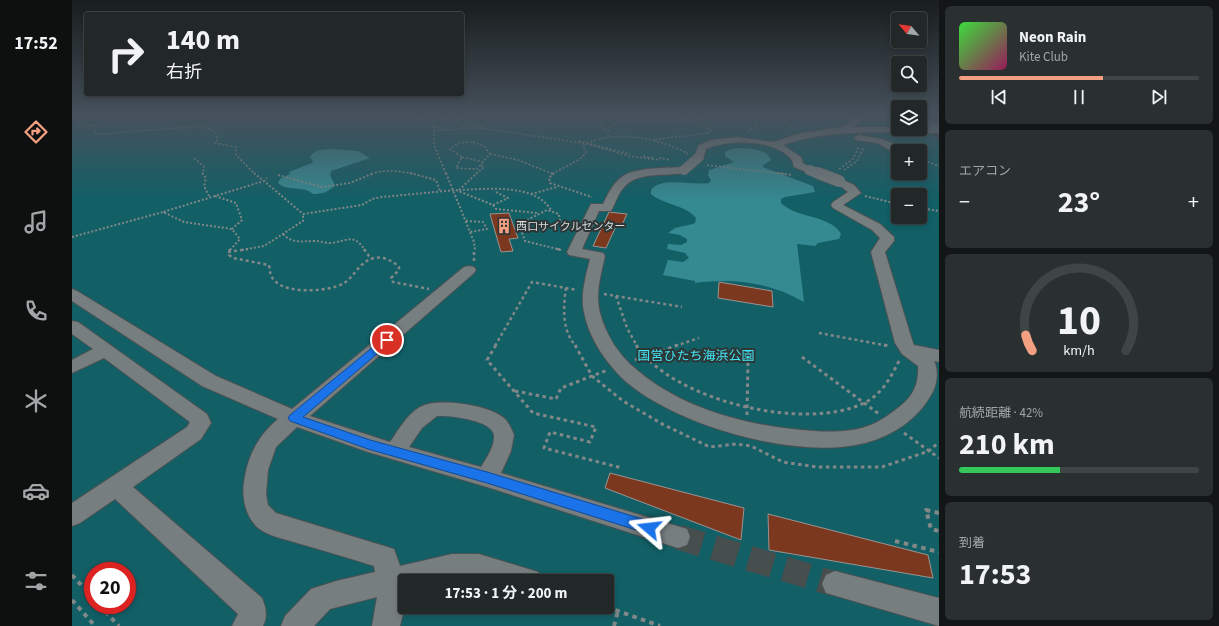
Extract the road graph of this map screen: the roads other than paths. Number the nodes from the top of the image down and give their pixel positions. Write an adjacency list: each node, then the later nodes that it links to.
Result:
1 (708, 144): 8 (street, bridge)
2 (771, 144): 3 (street, bridge)
3 (775, 145): 8 (street, bridge)
4 (469, 270): 11 (street)
5 (72, 294): 11 (street)
6 (72, 326): 7 (street)
7 (106, 350): 10 (street); 14 (street)
8 (908, 350): 9 (street)
9 (939, 356)
10 (72, 367)
11 (294, 418): 12 (street); 20 (street)
12 (395, 452): 13 (street); 13 (street)
13 (487, 478): 16 (street)
14 (116, 486): 15 (street); 23 (street)
15 (72, 516)
16 (678, 537)
17 (419, 574): 18 (street)
18 (505, 574)
19 (398, 579): 20 (street)
20 (390, 581): 24 (street); 25 (street)
21 (834, 584): 22 (street)
22 (939, 612)
23 (246, 626)
24 (295, 626)
25 (386, 626)

